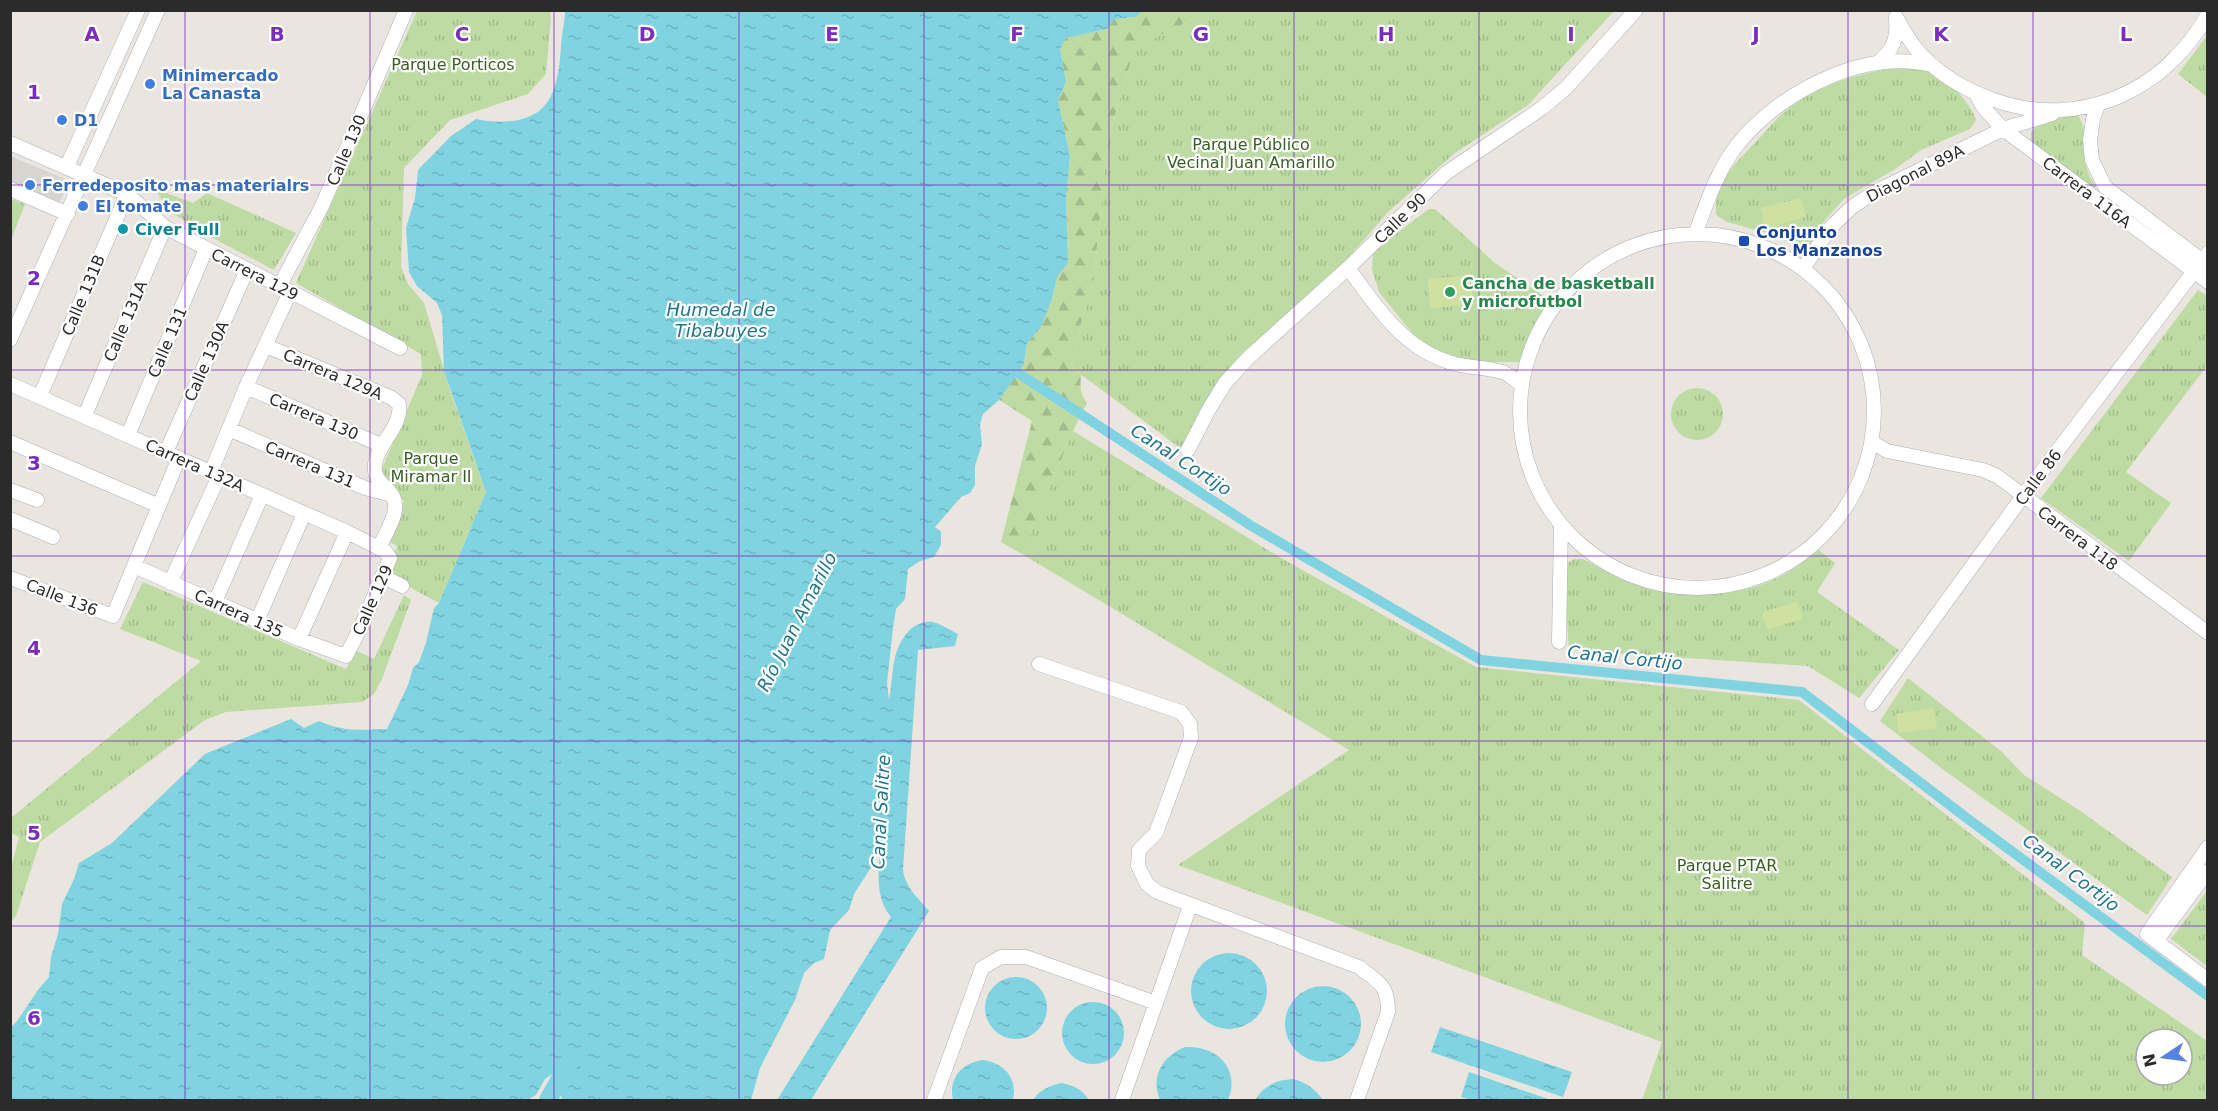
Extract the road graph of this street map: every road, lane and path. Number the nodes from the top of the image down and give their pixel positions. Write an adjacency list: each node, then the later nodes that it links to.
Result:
1 (138, 10): 15 (street)
2 (159, 10): 16 (street)
3 (406, 10): 28 (street, Calle 130)
4 (1636, 10): 24 (street, Calle 90)
5 (1894, 14): 7 (street); 8 (street, Diagonal 89A)
6 (2208, 14): 10 (street, Diagonal 89A)
7 (1875, 64): 8 (street); 21 (street)
8 (1932, 65): 9 (street, Diagonal 89A)
9 (1976, 94): 11 (street, Diagonal 89A); 13 (street, Carrera 116A)
10 (2098, 105): 12 (street, Diagonal 89A); 23 (street, Carrera 116A)
11 (2012, 106): 12 (street, Diagonal 89A); 13 (street)
12 (2068, 110): 13 (street, Diagonal 89A)
13 (2003, 129): 23 (street, Carrera 116A); 25 (street, Diagonal 89A)
14 (10, 142): 15 (street, Carrera 129)
15 (67, 166): 16 (street, Carrera 129)
16 (86, 174): 18 (street, Carrera 129); 19 (street)
17 (10, 189): 19 (street)
18 (127, 194): 20 (street, Carrera 129); 36 (street, Calle 131B)
19 (68, 214): 29 (street)
20 (165, 228): 22 (street, Carrera 129); 37 (street, Calle 131A)
21 (1696, 232): 25 (street); 34 (street)
22 (206, 249): 26 (street, Carrera 129); 39 (street, Calle 131)
23 (2202, 262): 27 (street, Carrera 116A); 49 (street, Calle 86)
24 (1348, 268): 34 (street); 43 (street, Calle 90)
25 (1803, 269): 41 (street)
26 (247, 270): 28 (street, Carrera 129); 44 (street, Calle 130A)
27 (2208, 282)
28 (285, 290): 31 (street, Calle 130); 32 (street, Carrera 129)
29 (15, 319): 30 (street)
30 (10, 340)
31 (266, 346): 35 (street, Calle 130); 42 (street, Carrera 129A)
32 (400, 348)
33 (10, 384): 36 (street, Carrera 132A)
34 (1522, 385): 54 (street)
35 (246, 387): 38 (street, Calle 130); 42 (street, Carrera 130)
36 (40, 396): 37 (street, Carrera 132A)
37 (85, 415): 39 (street, Carrera 132A)
38 (229, 429): 45 (street, Calle 130); 48 (street, Carrera 131)
39 (128, 435): 44 (street, Carrera 132A)
40 (10, 442): 51 (street)
41 (1872, 442): 49 (street, Carrera 118); 54 (street)
42 (381, 445): 48 (street)
43 (1188, 450)
44 (172, 455): 45 (street, Carrera 132A); 51 (street, Calle 130A)
45 (215, 474): 47 (street, Carrera 132A); 61 (street, Calle 130)
46 (10, 490): 50 (street)
47 (262, 495): 52 (street, Carrera 132A); 63 (street)
48 (392, 495): 57 (street)
49 (2023, 496): 66 (street, Carrera 118); 71 (street, Calle 86)
50 (37, 500)
51 (159, 506): 58 (street, Calle 130A)
52 (304, 513): 55 (street, Carrera 132A); 65 (street)
53 (10, 519): 56 (street)
54 (1561, 525): 68 (street)
55 (346, 532): 57 (street, Carrera 132A); 67 (street)
56 (53, 537)
57 (379, 548): 59 (street, Calle 129)
58 (134, 566): 61 (street, Carrera 135); 64 (street, Calle 130A)
59 (382, 576): 62 (street); 69 (street, Calle 129)
60 (10, 578): 64 (street, Calle 136)
61 (171, 583): 63 (street, Carrera 135)
62 (402, 586)
63 (215, 603): 65 (street, Carrera 135)
64 (113, 616)
65 (257, 621): 67 (street, Carrera 135)
66 (2208, 633)
67 (299, 639): 69 (street, Carrera 135)
68 (1559, 642)
69 (346, 656)
70 (1039, 664): 74 (street)
71 (1872, 704)
72 (2208, 847): 75 (street)
73 (2208, 871): 75 (street)
74 (1190, 906): 77 (street); 80 (street)
75 (2156, 941): 76 (street)
76 (2208, 980)
77 (1156, 1003): 78 (street); 79 (street)
78 (934, 1101)
79 (1122, 1101)
80 (1357, 1101)

